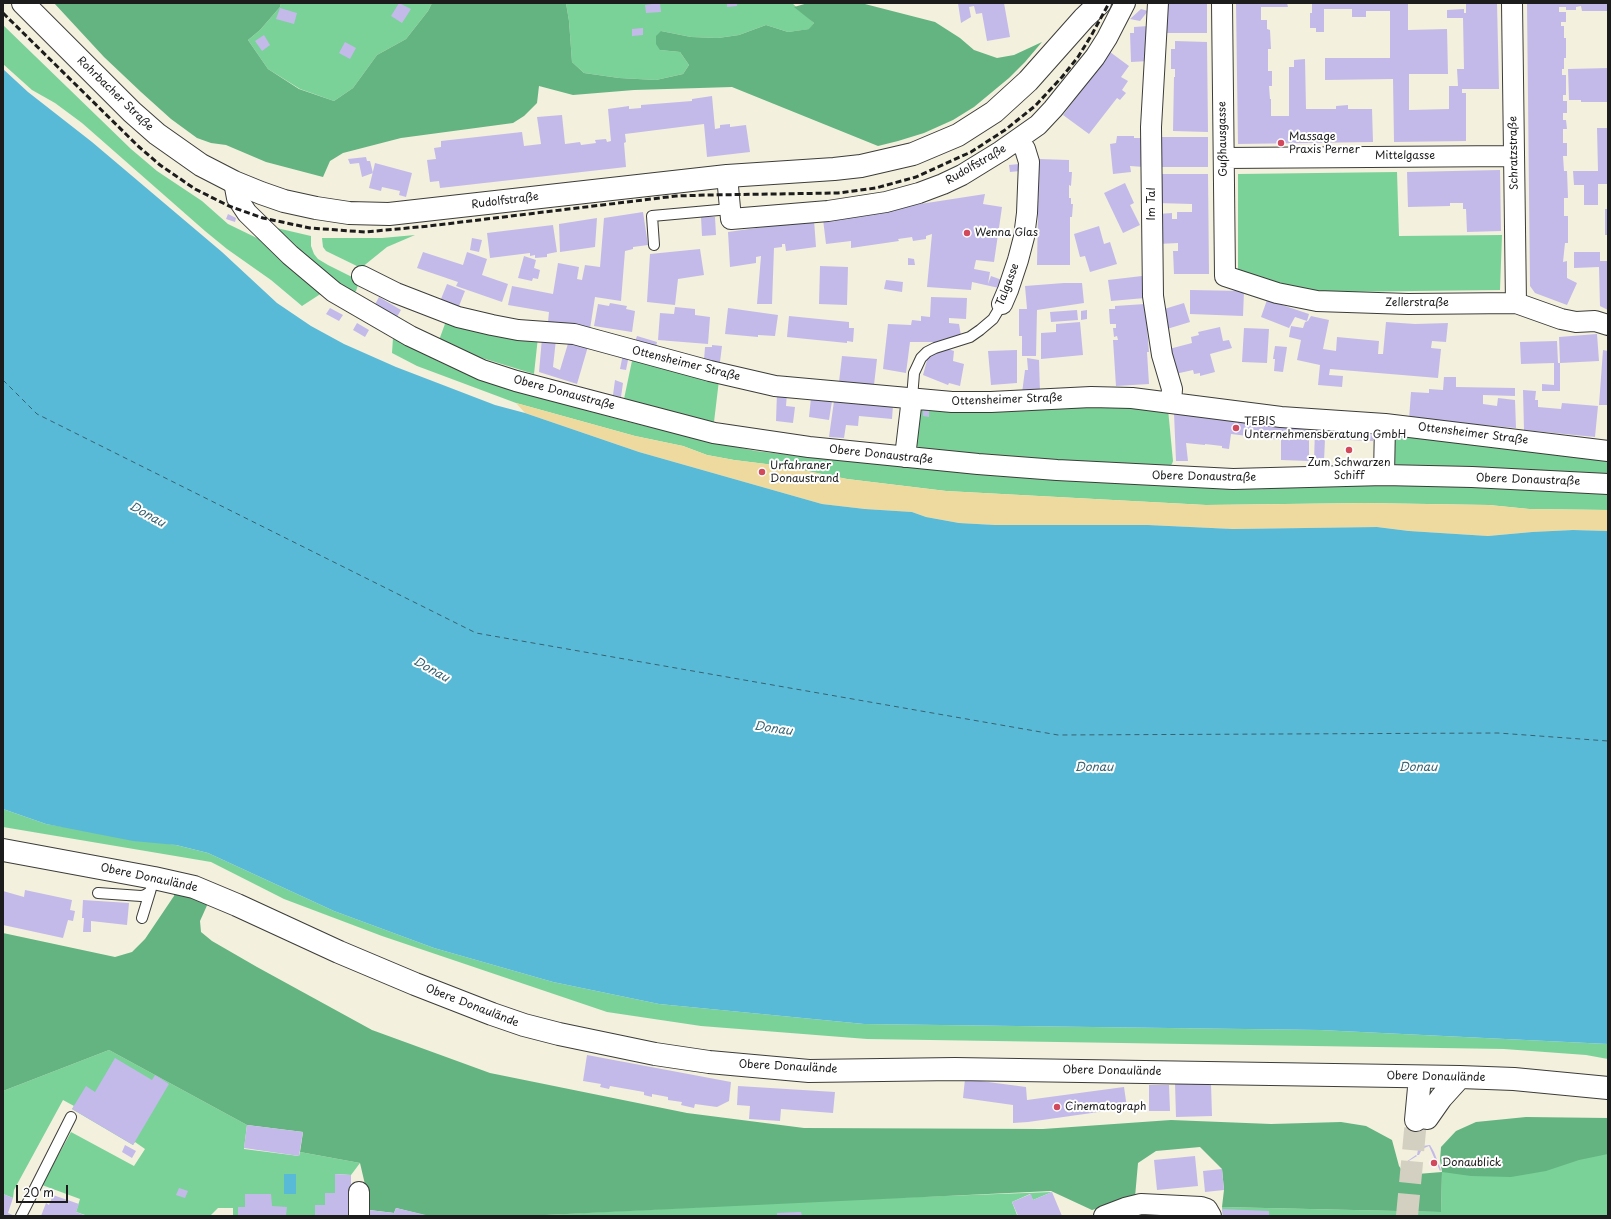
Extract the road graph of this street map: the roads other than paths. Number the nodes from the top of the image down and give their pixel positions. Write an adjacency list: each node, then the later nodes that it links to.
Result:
1 (23, 3): 11 (main road, Rohrbacher Straße)
2 (1100, 3): 10 (main road, Rudolfstraße)
3 (1125, 3): 7 (street, Rudolfstraße)
4 (1158, 3): 21 (street, Im Tal)
5 (1222, 3): 9 (street, Gußhausgasse)
6 (1512, 3): 8 (street, Schratzstraße)
7 (1018, 140): 13 (street, Rudolfstraße); 17 (street, Talgasse)
8 (1514, 156): 9 (street, Mittelgasse); 16 (street, Schratzstraße)
9 (1224, 158): 15 (street, Gußhausgasse)
10 (727, 176): 12 (main road, Rudolfstraße); 13 (street)
11 (234, 182): 12 (main road, Rohrbacher Straße); 18 (street, Obere Donaustraße)
12 (284, 201)
13 (730, 209): 14 (lane)
14 (654, 245)
15 (1225, 276): 16 (street, Zellerstraße)
16 (1516, 303): 19 (street, Zellerstraße)
17 (1002, 304): 20 (lane, Talgasse)
18 (356, 305): 20 (street, Ottensheimer Straße); 24 (street, Obere Donaustraße)
19 (1608, 325)
20 (912, 398): 21 (street, Ottensheimer Straße); 24 (street, Talgasse)
21 (1171, 403): 22 (street, Ottensheimer Straße)
22 (1385, 424): 23 (street, Ottensheimer Straße); 25 (street)
23 (1608, 451)
24 (906, 457): 25 (street, Obere Donaustraße)
25 (1384, 475): 26 (street, Obere Donaustraße)
26 (1608, 484)
27 (3, 850): 28 (main road, Obere Donaulände)
28 (152, 885): 29 (lane); 30 (lane); 31 (main road, Obere Donaulände)
29 (98, 893)
30 (142, 918)
31 (1420, 1077): 32 (main road, Obere Donaulände); 32 (main road)
32 (1460, 1077): 33 (main road, Obere Donaulände)
33 (1608, 1088)
34 (71, 1117): 37 (lane)
35 (359, 1192): 38 (street)
36 (1209, 1212): 39 (street)
37 (21, 1216)
38 (359, 1216)
39 (1104, 1216)

